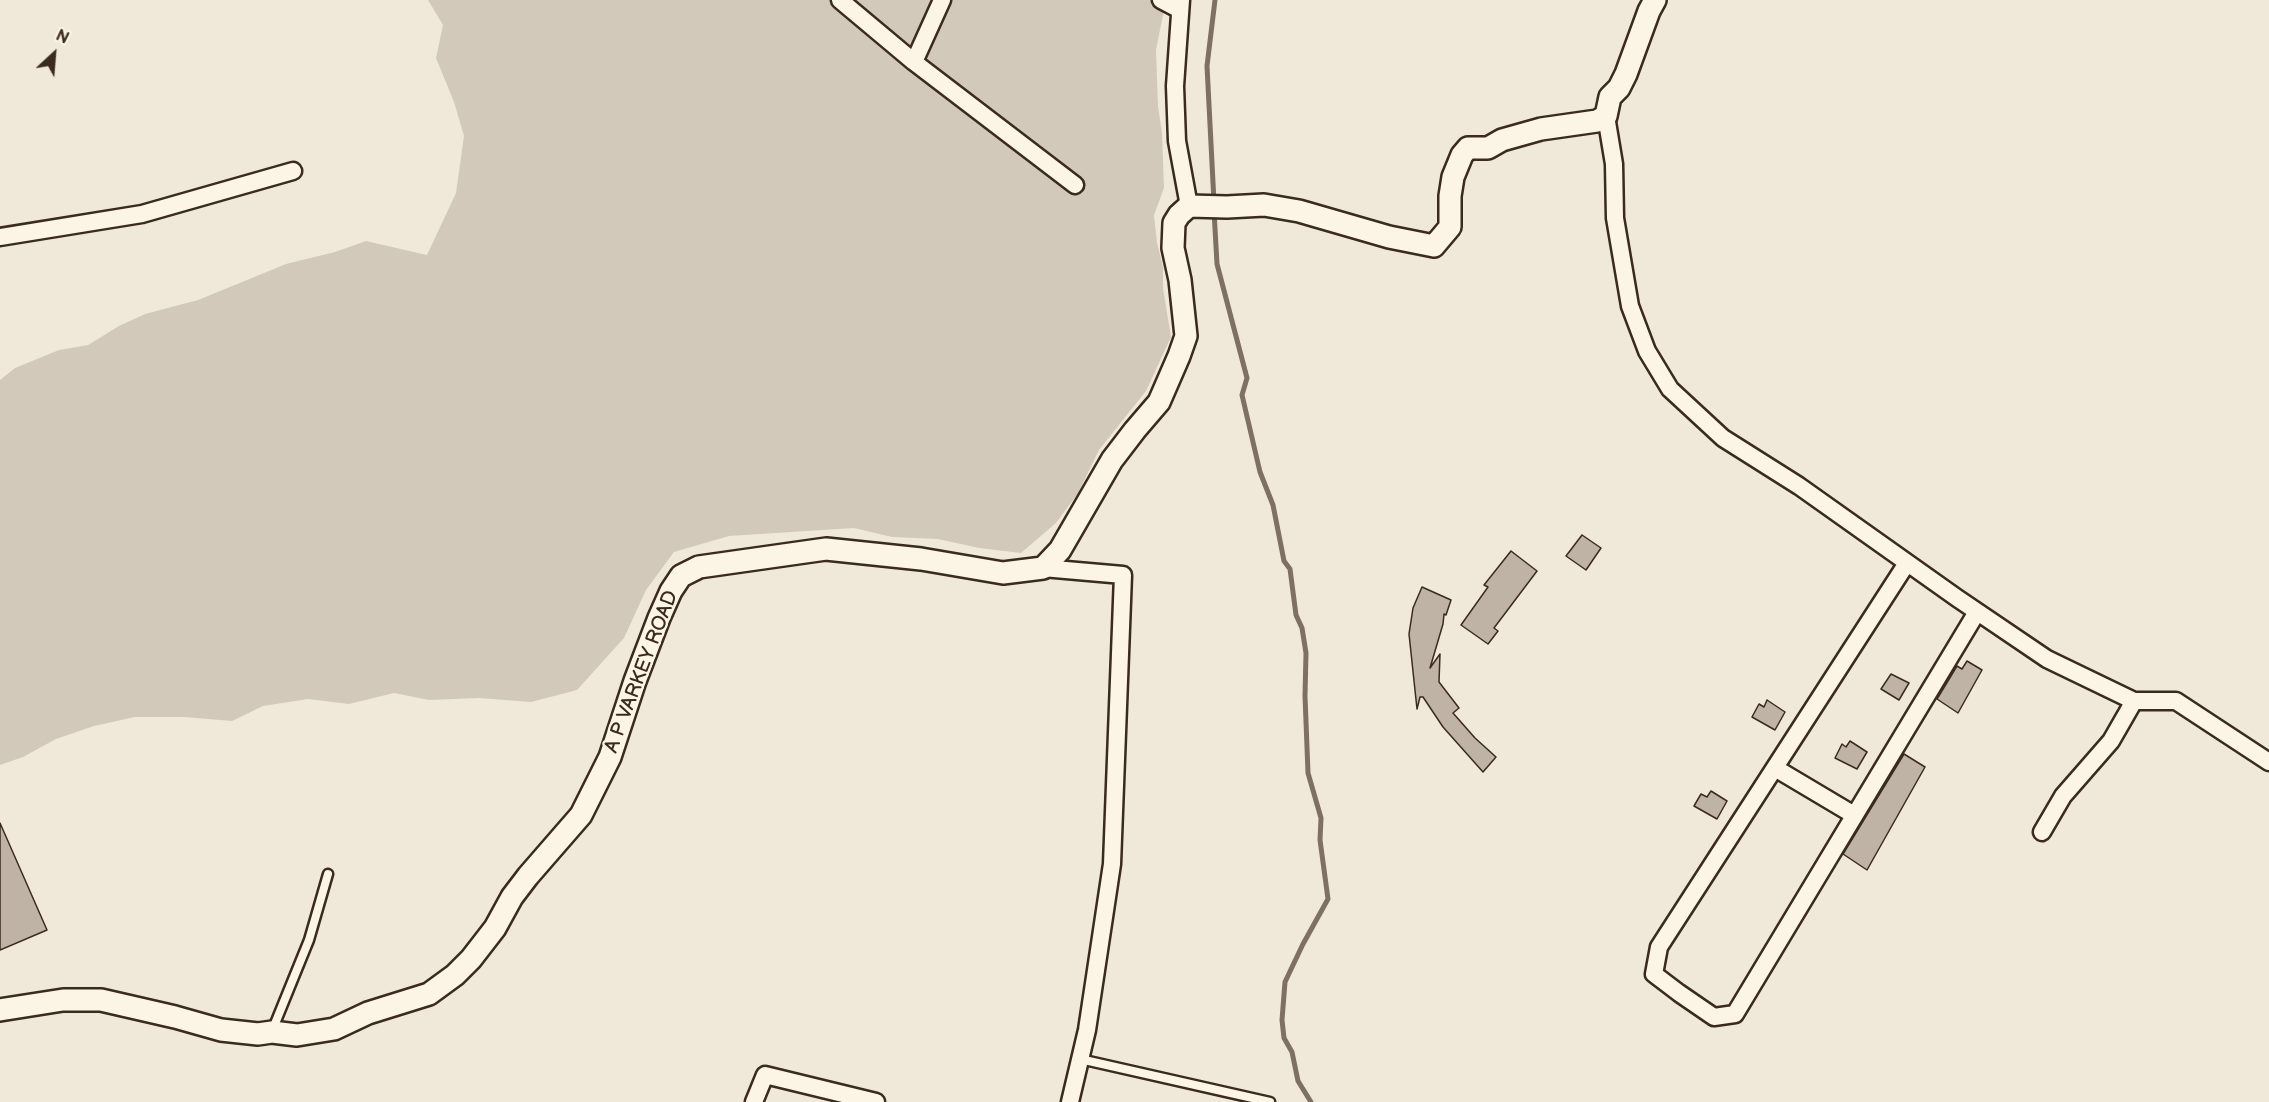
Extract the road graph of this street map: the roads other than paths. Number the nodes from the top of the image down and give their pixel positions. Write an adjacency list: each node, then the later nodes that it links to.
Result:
1 (840, 0): 6 (street)
2 (942, 0): 6 (street)
3 (1161, 0): 5 (street)
4 (1655, 0): 7 (street)
5 (1181, 5): 10 (street)
6 (914, 62): 9 (street)
7 (1606, 116): 10 (street); 12 (street)
8 (293, 171): 11 (street)
9 (1075, 185)
10 (1191, 209): 13 (street)
11 (0, 237)
12 (1907, 563): 14 (street); 17 (street)
13 (1043, 568): 22 (street, A P VARKEY ROAD); 23 (street)
14 (1977, 612): 15 (street); 18 (street)
15 (2134, 701): 16 (street); 19 (street)
16 (2269, 762)
17 (1775, 768): 18 (street); 18 (street)
18 (1854, 815)
19 (2042, 832)
20 (328, 873): 22 (lane)
21 (0, 1010): 22 (street, A P VARKEY ROAD)
22 (272, 1032)
23 (1080, 1059): 26 (street); 27 (lane)
24 (754, 1102): 25 (street)
25 (876, 1102)
26 (1070, 1102)
27 (1270, 1102)

